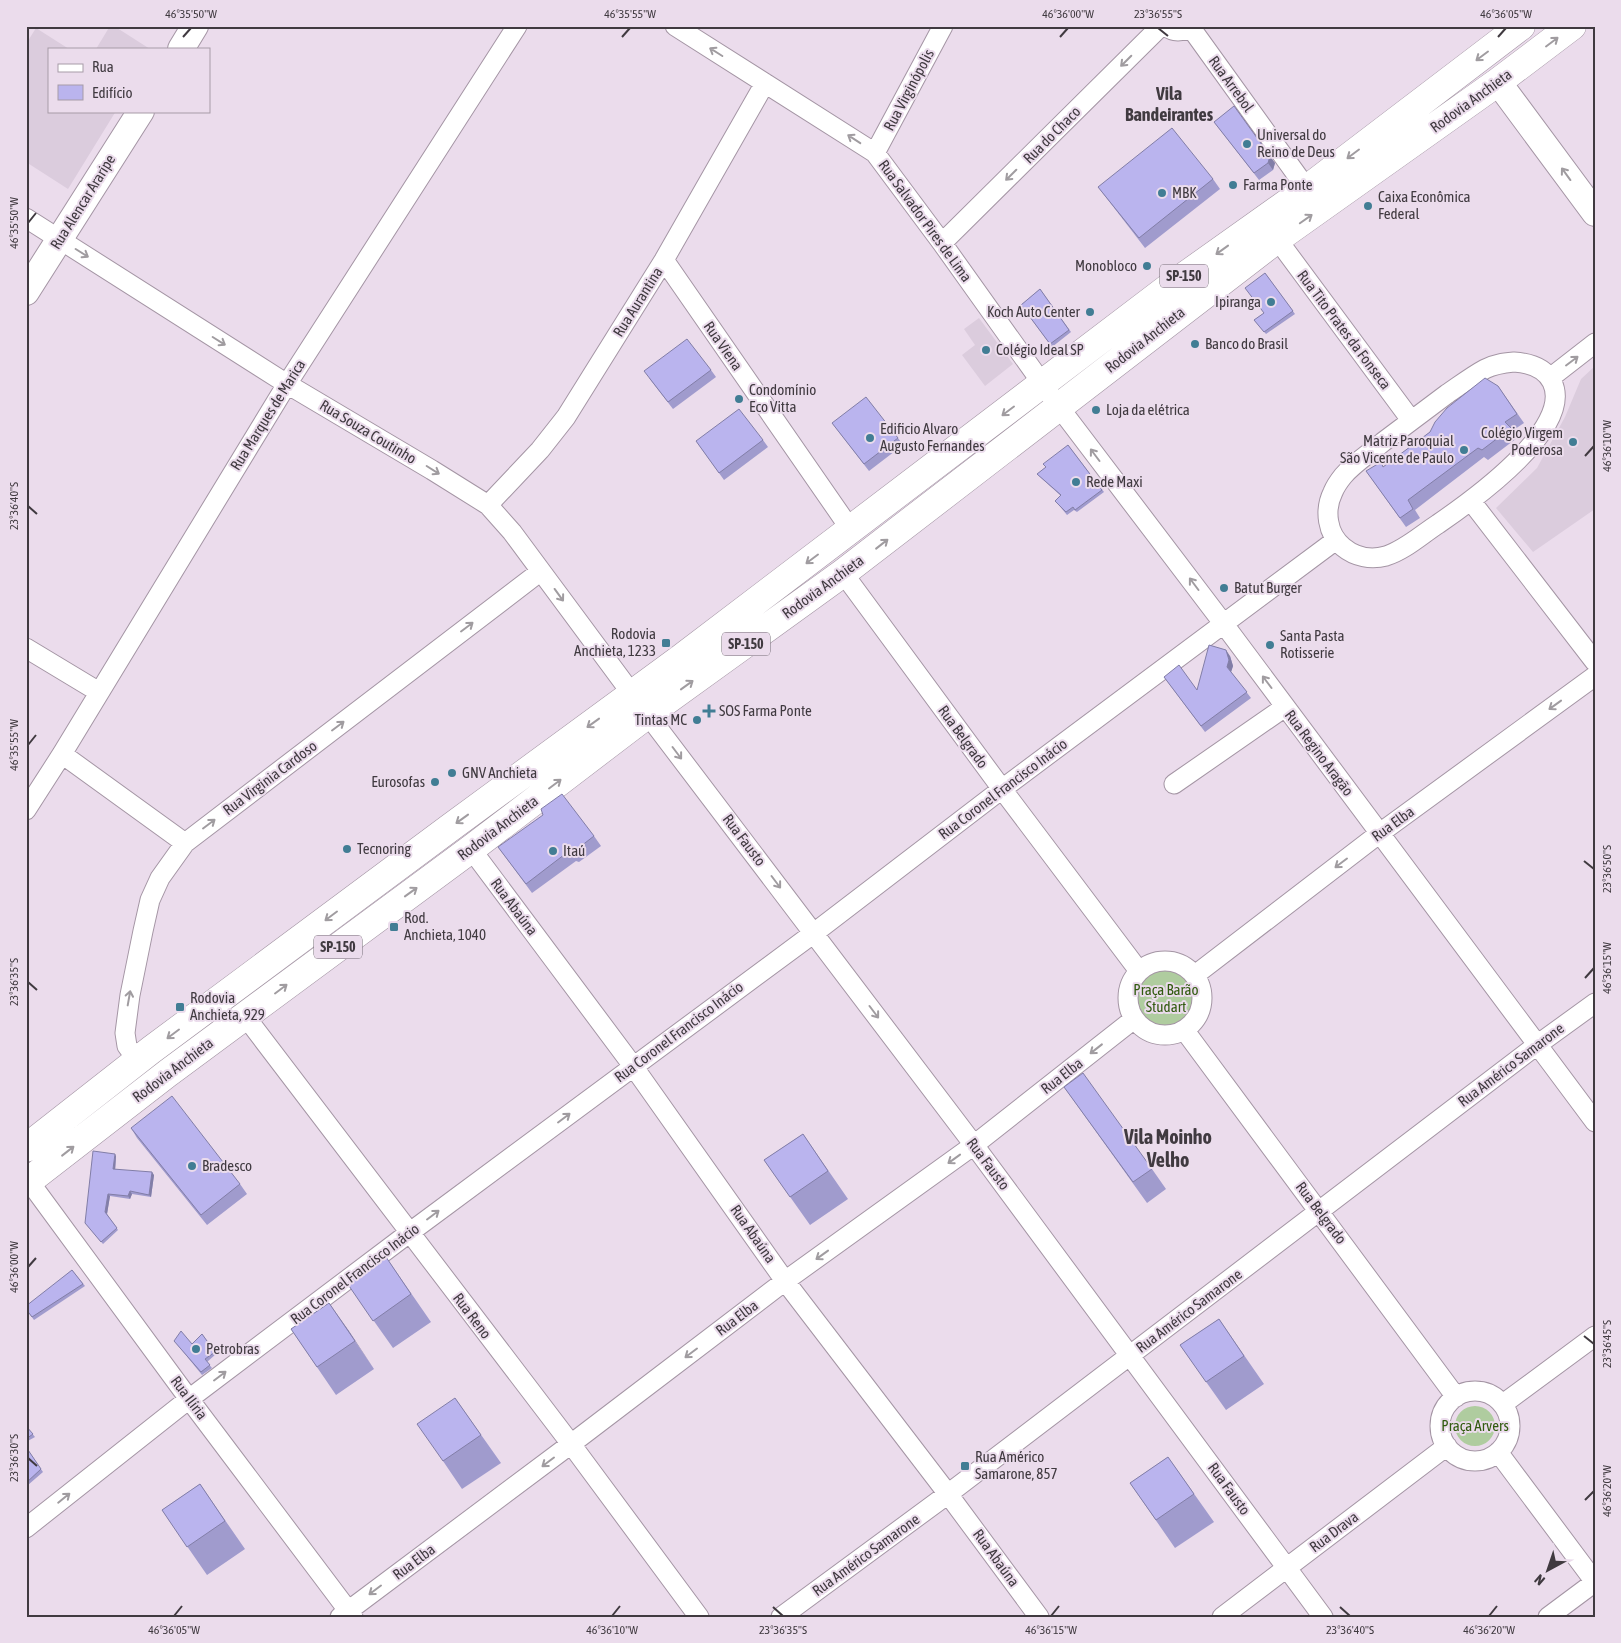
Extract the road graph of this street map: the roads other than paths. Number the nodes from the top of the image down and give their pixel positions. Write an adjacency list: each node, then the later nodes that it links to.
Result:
1 (195, 26): 10 (street)
2 (517, 26): 25 (street, Rua Marques de Marica)
3 (675, 26): 12 (street, Rua Salvador Pires de Lima, one-way to 3)
4 (943, 26): 14 (street, Rua Virginópolis)
5 (1161, 26): 20 (street, Rua do Chaco, one-way to 20)
6 (1165, 26): 9 (street)
7 (1521, 26): 15 (highway, Rodovia Anchieta / SP-150, one-way to 15)
8 (1572, 26): 11 (highway, Rodovia Anchieta / SP-150, one-way to 8)
9 (1192, 27): 15 (street, Rua Arrebol)
10 (182, 48)
11 (1498, 82): 16 (street, one-way to 11); 19 (highway, Rodovia Anchieta / SP-150, one-way to 11)
12 (765, 83): 14 (street, Rua Salvador Pires de Lima, one-way to 12); 21 (street, Rua Aurantina)
13 (140, 112): 18 (street, Rua Alencar Araripe)
14 (875, 153): 20 (street, Rua Salvador Pires de Lima)
15 (1307, 188): 26 (highway, Rodovia Anchieta / SP-150, one-way to 26)
16 (1595, 213)
17 (26, 218): 18 (street, Rua Souza Coutinho)
18 (60, 239): 22 (street, Rua Alencar Araripe); 25 (street, Rua Souza Coutinho, one-way to 25)
19 (1277, 239): 27 (highway, Rodovia Anchieta / SP-150); 28 (street, Rua Tito Prates da Fonseca)
20 (942, 243): 26 (street, Rua Salvador Pires de Lima)
21 (664, 260): 30 (street, Rua Aurantina); 31 (street, Rua Viena)
22 (26, 292)
23 (1595, 343): 24 (street, one-way to 23)
24 (1550, 378): 28 (street); 29 (street)
25 (287, 384): 30 (street, Rua Souza Coutinho, one-way to 30); 39 (street, Rua Marques de Marica)
26 (1042, 385): 27 (street, Rua Regino Aragão); 31 (highway, Rodovia Anchieta / SP-150, one-way to 31)
27 (1059, 407): 34 (highway, Rodovia Anchieta / SP-150, one-way to 27); 35 (street, Rua Regino Aragão, one-way to 27)
28 (1411, 420): 32 (street)
29 (1471, 501): 32 (street); 37 (street)
30 (488, 505): 33 (street, Rua Souza Coutinho)
31 (851, 530): 40 (highway, Rodovia Anchieta / SP-150, one-way to 40)
32 (1336, 540): 35 (street, Rua Coronel Francisco Inácio)
33 (541, 571): 40 (street, Rua Souza Coutinho, one-way to 40); 47 (street, Rua Virginia Cardoso, one-way to 33)
34 (843, 573): 40 (highway, Rodovia Anchieta / SP-150, one-way to 34); 44 (street, Rua Belgrado)
35 (1223, 623): 41 (street, Rua Regino Aragão, one-way to 35); 44 (street, Rua Coronel Francisco Inácio)
36 (26, 648): 39 (street)
37 (1595, 662)
38 (1595, 676): 46 (street, Rua Elba, one-way to 46)
39 (99, 692): 42 (street, Rua Marques de Marica)
40 (640, 704): 48 (highway, Rodovia Anchieta / SP-150, one-way to 40); 49 (street, Rua Fausto, one-way to 49); 57 (highway, Rodovia Anchieta / SP-150, one-way to 57)
41 (1285, 707): 43 (street); 46 (street, Rua Regino Aragão)
42 (62, 754): 45 (street, Rua Marques de Marica); 47 (street)
43 (1174, 784)
44 (1002, 789): 49 (street, Rua Coronel Francisco Inácio); 50 (street, Rua Belgrado)
45 (26, 810)
46 (1380, 833): 51 (street, Rua Elba, one-way to 51); 56 (street, Rua Regino Aragão)
47 (185, 843): 57 (street, Rua Virginia Cardoso, one-way to 47)
48 (471, 849): 53 (highway, Rodovia Anchieta / SP-150, one-way to 48); 58 (street, Rua Abaúna)
49 (814, 933): 58 (street, Rua Coronel Francisco Inácio); 60 (street, Rua Fausto, one-way to 60)
50 (1139, 971): 51 (street); 54 (street)
51 (1195, 975): 55 (street)
52 (1595, 1003): 56 (street, Rua Américo Samarone)
53 (245, 1016): 62 (highway, Rodovia Anchieta / SP-150, one-way to 53); 64 (street, Rua Reno)
54 (1134, 1020): 55 (street); 60 (street, Rua Elba, one-way to 60)
55 (1185, 1030): 63 (street, Rua Belgrado)
56 (1537, 1045): 59 (street, Rua Regino Aragão); 63 (street, Rua Américo Samarone)
57 (137, 1060): 61 (highway, Rodovia Anchieta / SP-150)
58 (633, 1066): 64 (street, Rua Coronel Francisco Inácio, one-way to 58); 65 (street, Rua Abaúna)
59 (1595, 1122)
60 (974, 1145): 65 (street, Rua Elba, one-way to 65); 67 (street, Rua Fausto)
61 (26, 1148)
62 (27, 1180): 69 (street, Rua Ilíria)
63 (1319, 1211): 67 (street, Rua Américo Samarone); 68 (street, Rua Belgrado)
64 (409, 1233): 69 (street, Rua Coronel Francisco Inácio, one-way to 64); 71 (street, Rua Reno)
65 (786, 1281): 71 (street, Rua Elba, one-way to 71); 74 (street, Rua Abaúna)
66 (1595, 1336): 70 (street)
67 (1130, 1355): 74 (street, Rua Américo Samarone); 76 (street, Rua Fausto)
68 (1456, 1397): 70 (street); 72 (street)
69 (189, 1399): 75 (street, Rua Coronel Francisco Inácio, one-way to 69); 78 (street, Rua Ilíria)
70 (1503, 1404): 73 (street)
71 (570, 1444): 78 (street, Rua Elba, one-way to 78); 80 (street, Rua Reno)
72 (1447, 1446): 73 (street); 76 (street, Rua Drava)
73 (1498, 1452): 77 (street)
74 (948, 1494): 81 (street, Rua Américo Samarone); 82 (street, Rua Abaúna)
75 (26, 1528)
76 (1287, 1568): 79 (street, Rua Drava); 83 (street, Rua Fausto)
77 (1595, 1582): 84 (street)
78 (347, 1615)
79 (1223, 1616)
80 (699, 1617)
81 (782, 1617)
82 (1039, 1617)
83 (1324, 1617)
84 (1548, 1617)

